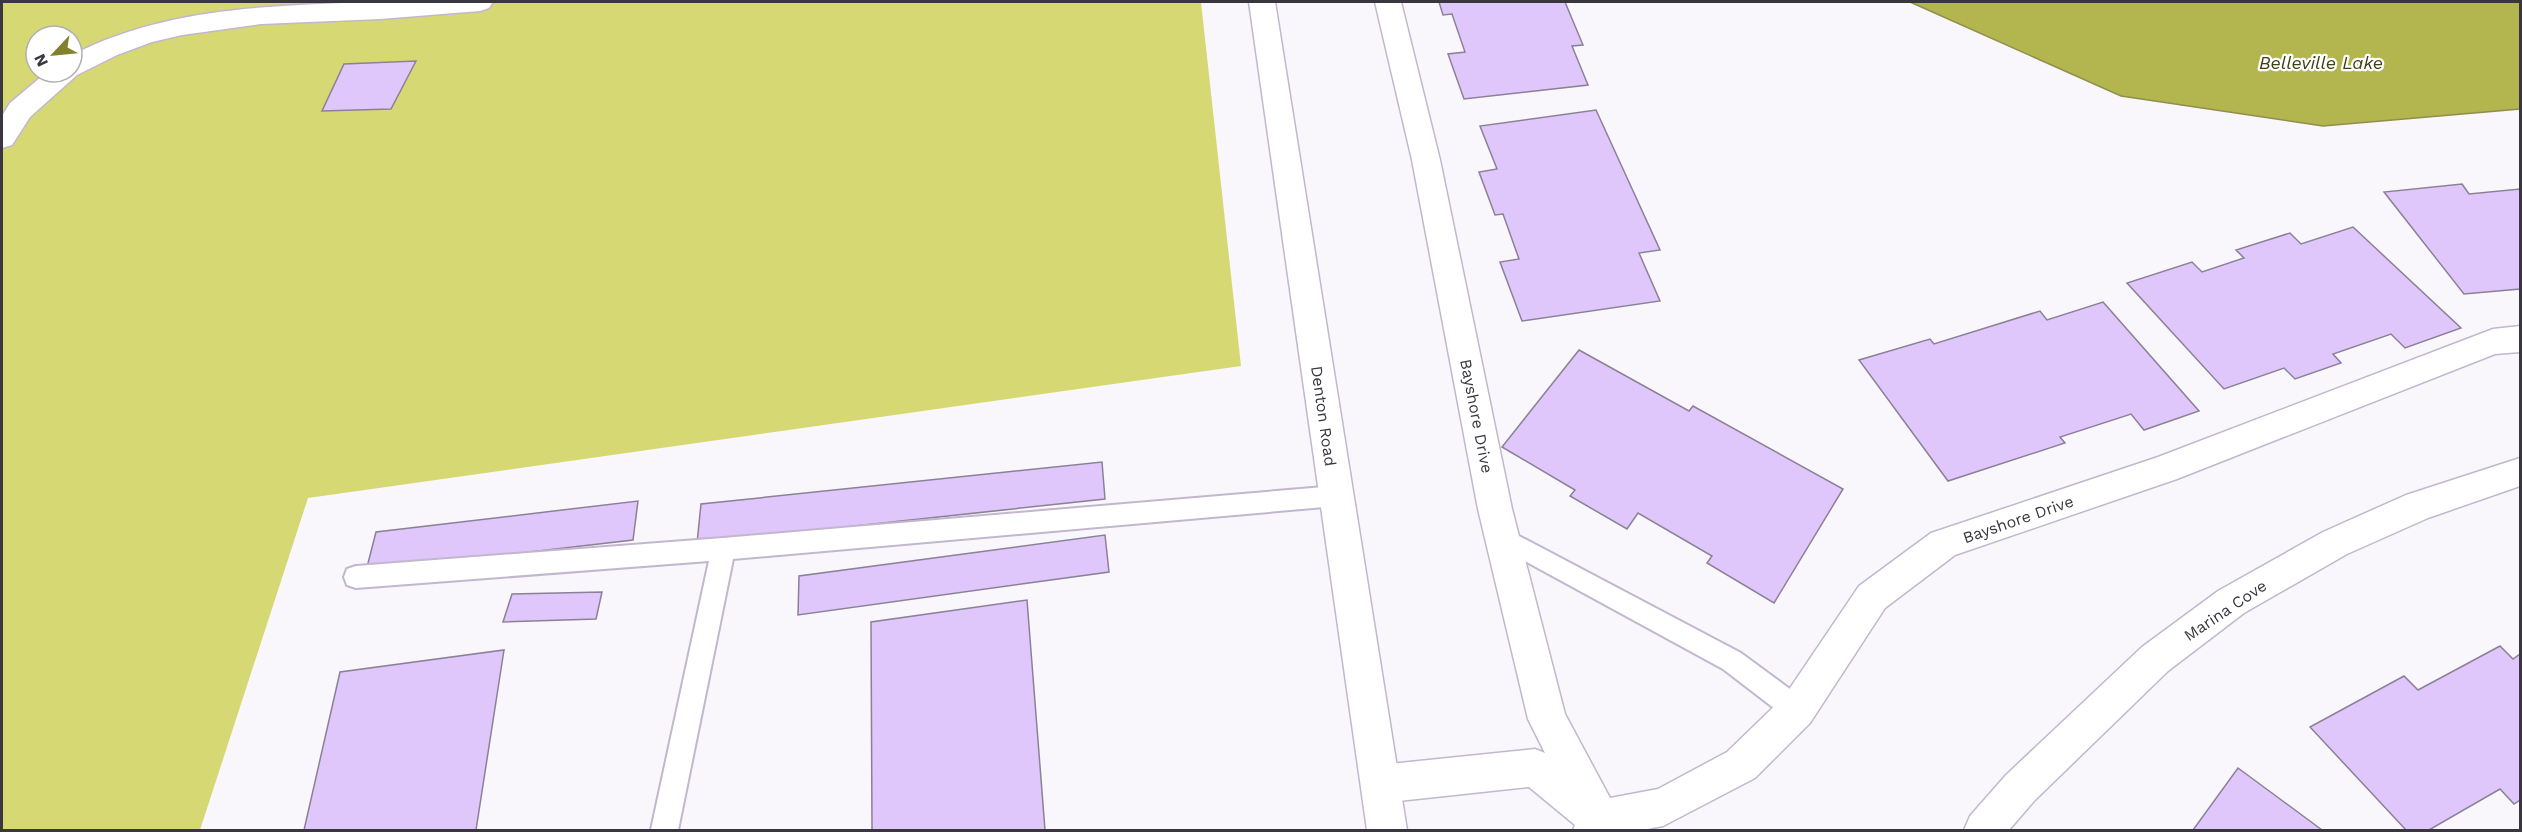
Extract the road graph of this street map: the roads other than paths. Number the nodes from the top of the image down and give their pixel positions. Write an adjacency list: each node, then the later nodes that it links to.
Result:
1 (480, 2): 4 (street)
2 (1262, 2): 9 (street, Denton Road)
3 (1388, 2): 10 (street, Bayshore Drive)
4 (84, 61)
5 (51, 84): 6 (street)
6 (2, 138)
7 (2520, 339): 13 (street, Bayshore Drive)
8 (2520, 472): 18 (street, Marina Cove)
9 (1336, 496): 11 (lane); 14 (street, Denton Road)
10 (1502, 537): 13 (lane); 15 (street, Bayshore Drive)
11 (723, 549): 12 (lane); 16 (lane)
12 (356, 577)
13 (1797, 710): 15 (street, Bayshore Drive)
14 (1380, 784): 15 (street); 17 (street, Denton Road)
15 (1597, 825)
16 (665, 831)
17 (1387, 831)
18 (1984, 831)

